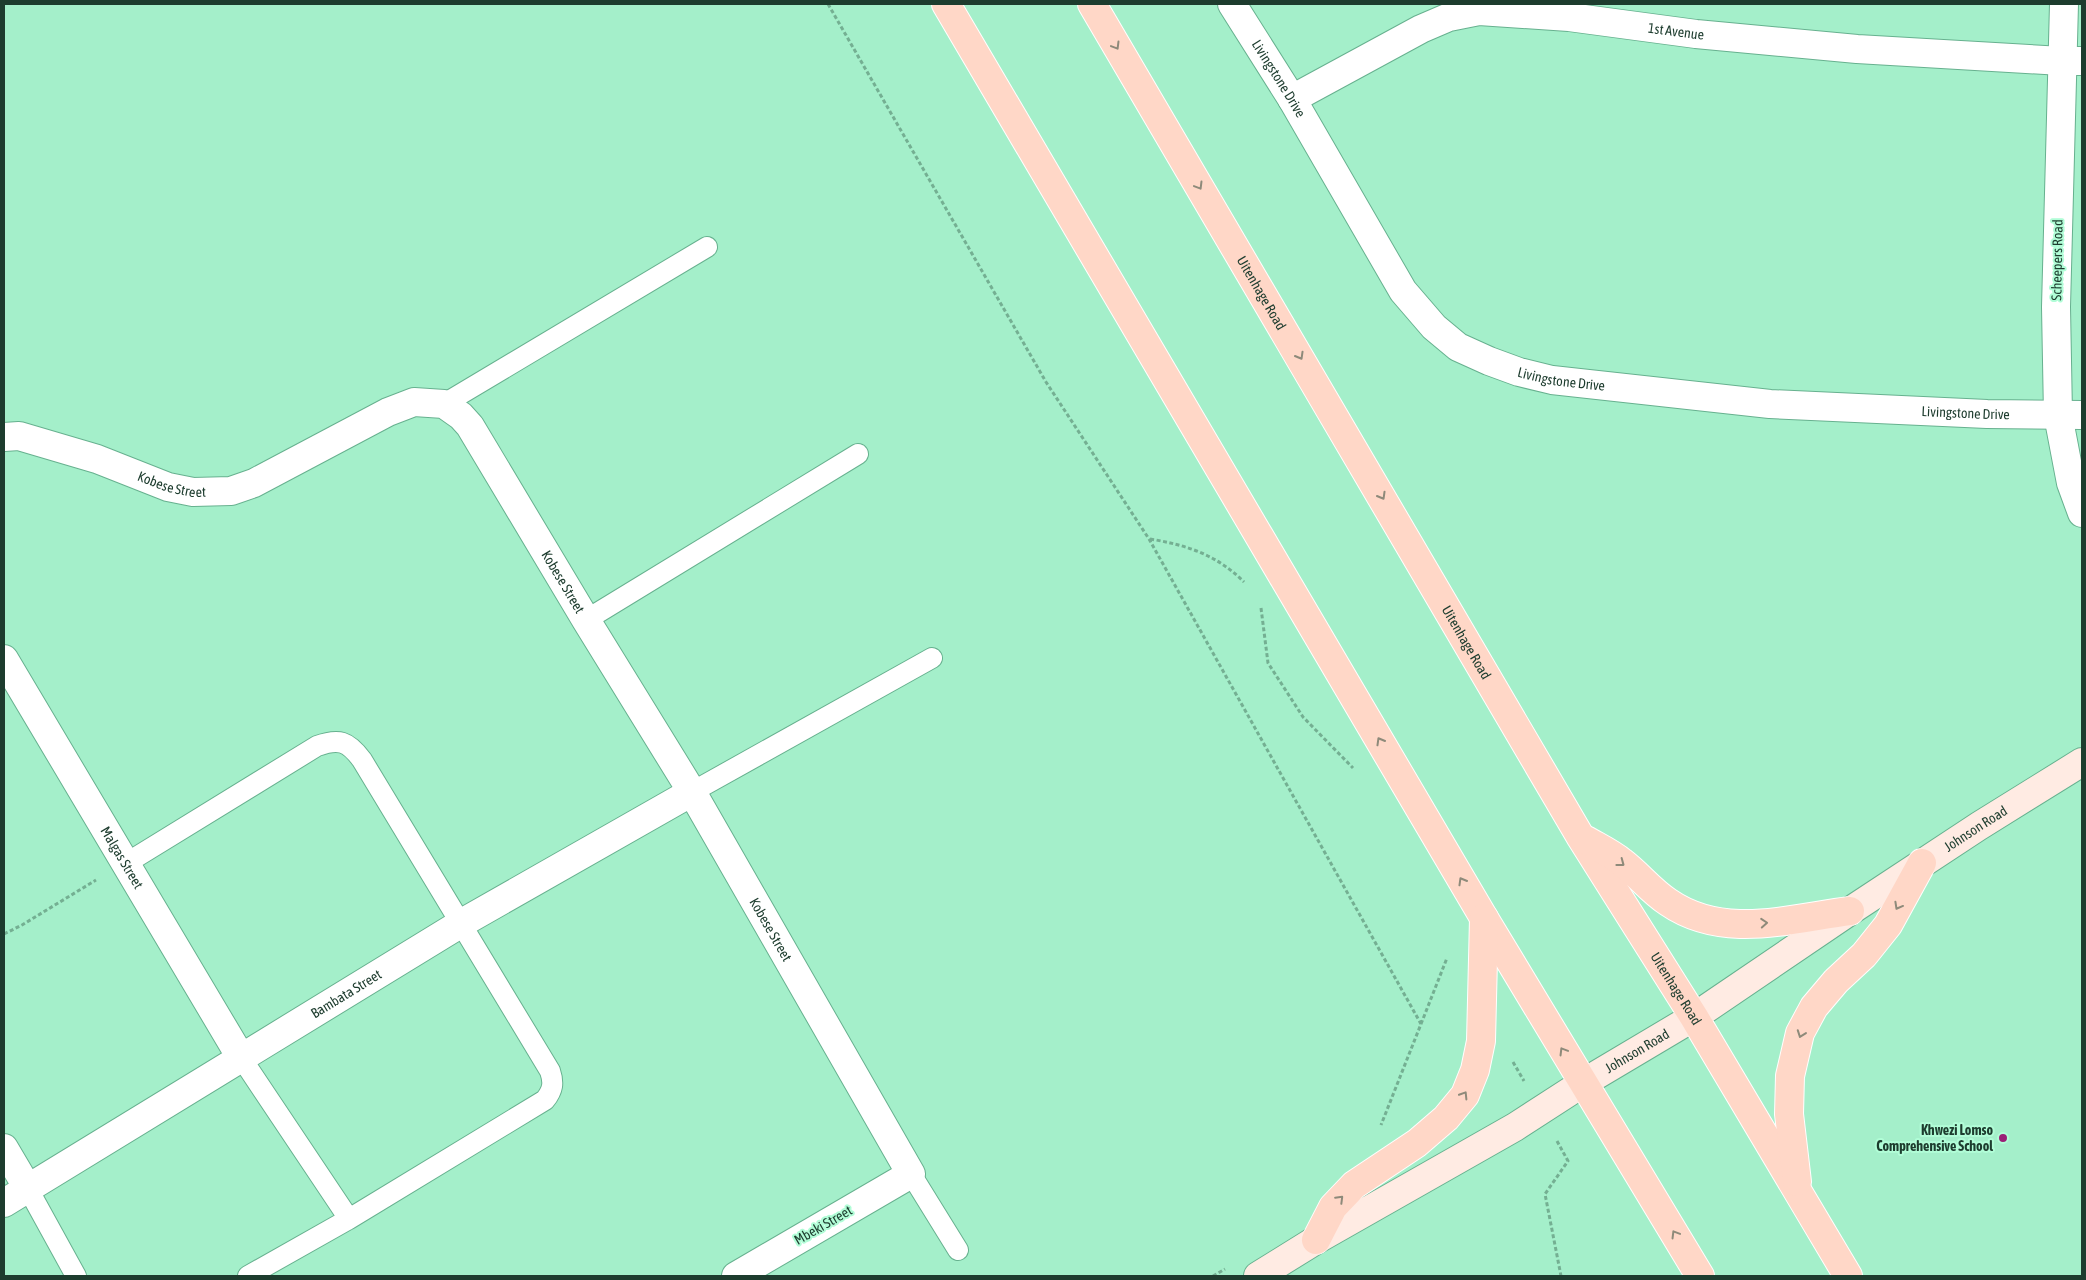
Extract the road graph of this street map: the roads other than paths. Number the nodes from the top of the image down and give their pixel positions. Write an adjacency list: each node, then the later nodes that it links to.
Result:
1 (946, 4): 22 (main road, one-way to 1)
2 (1092, 4): 18 (main road, Uitenhage Road, one-way to 18)
3 (1232, 4): 6 (street, Livingstone Drive)
4 (2064, 4): 5 (street, Scheepers Road)
5 (2072, 61): 6 (street, 1st Avenue); 9 (street, Scheepers Road)
6 (1292, 100): 9 (street, Livingstone Drive)
7 (707, 247): 8 (lane)
8 (444, 404): 10 (street, Kobese Street); 13 (street, Kobese Street)
9 (2070, 414): 12 (street, Scheepers Road)
10 (4, 436)
11 (858, 454): 13 (lane)
12 (2082, 513)
13 (586, 620): 17 (street, Kobese Street)
14 (932, 658): 17 (lane)
15 (8, 674): 20 (street, Malgas Street)
16 (2082, 762): 19 (street, Johnson Road)
17 (692, 792): 23 (street, Bambata Street); 28 (street, Kobese Street)
18 (1580, 836): 21 (main road, one-way to 21); 24 (main road, Uitenhage Road)
19 (1922, 863): 21 (street, Johnson Road); 30 (main road, one-way to 30)
20 (125, 864): 23 (lane); 25 (street, Malgas Street)
21 (1850, 911): 24 (street, Johnson Road)
22 (1484, 918): 26 (main road, one-way to 22); 33 (main road, one-way to 22)
23 (460, 924): 25 (street, Bambata Street); 32 (lane)
24 (1694, 1017): 26 (street, Johnson Road); 30 (main road, Uitenhage Road)
25 (240, 1056): 29 (street, Bambata Street); 32 (lane)
26 (1583, 1083): 33 (street, Johnson Road); 39 (main road, one-way to 26)
27 (4, 1148): 29 (street)
28 (911, 1174): 34 (lane); 37 (street, Mbeki Street)
29 (27, 1187): 31 (street, Bambata Street); 35 (lane)
30 (1798, 1192): 40 (main road, Uitenhage Road)
31 (4, 1203)
32 (348, 1219): 36 (lane)
33 (1316, 1240): 38 (street, Johnson Road)
34 (958, 1250)
35 (76, 1276)
36 (248, 1276)
37 (736, 1276)
38 (1258, 1276)
39 (1700, 1276)
40 (1848, 1276)

